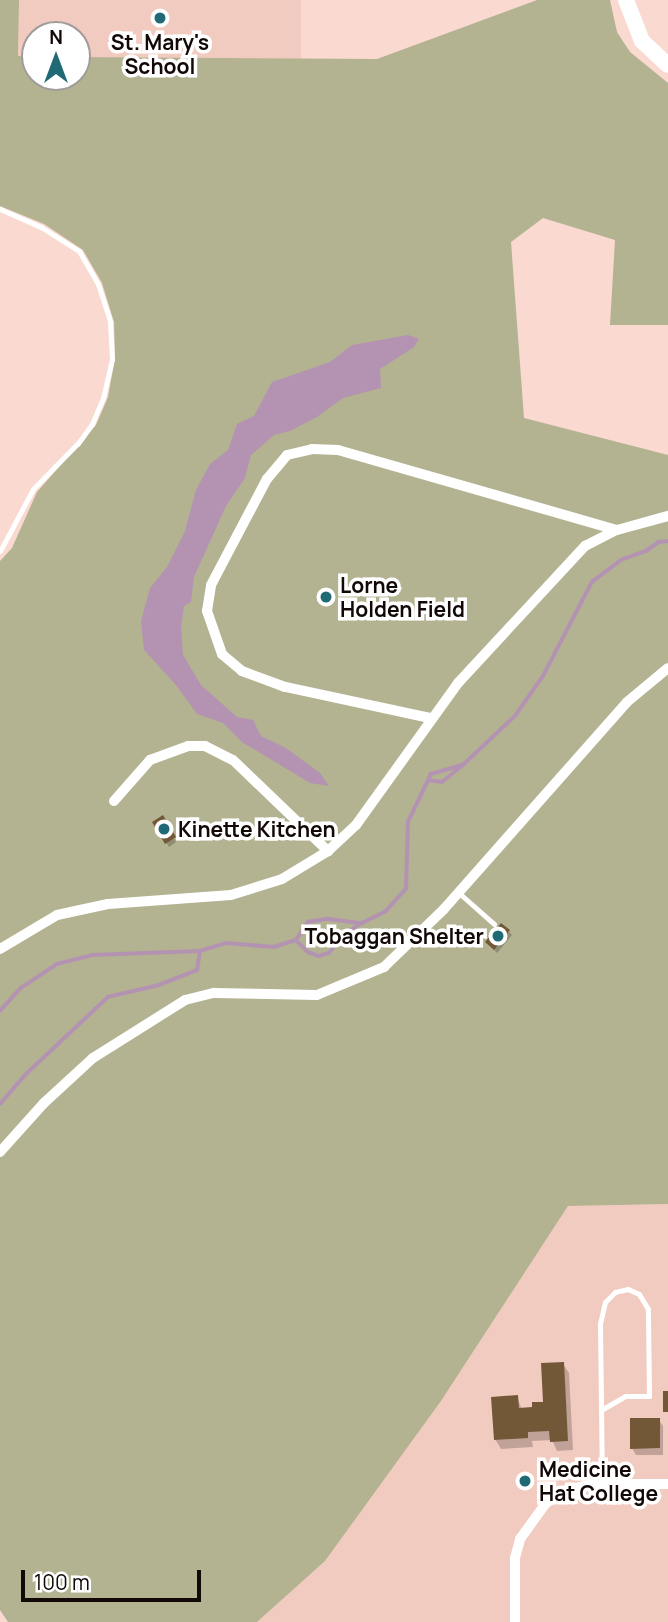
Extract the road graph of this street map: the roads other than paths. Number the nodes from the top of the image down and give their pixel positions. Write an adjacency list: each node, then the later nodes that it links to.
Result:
1 (626, 0): 2 (street)
2 (668, 65)
3 (0, 209): 8 (lane)
4 (668, 516): 6 (street)
5 (582, 521): 6 (street); 7 (street); 10 (street)
6 (617, 530): 7 (street)
7 (585, 546): 10 (street)
8 (0, 551)
9 (668, 668): 13 (street)
10 (430, 718): 12 (street)
11 (114, 801): 12 (street)
12 (328, 851): 15 (street)
13 (459, 893): 14 (lane); 16 (street)
14 (494, 923)
15 (0, 949)
16 (0, 1153)
17 (601, 1409): 17 (lane); 18 (lane)
18 (602, 1484): 19 (street); 20 (street)
19 (668, 1484)
20 (515, 1622)

